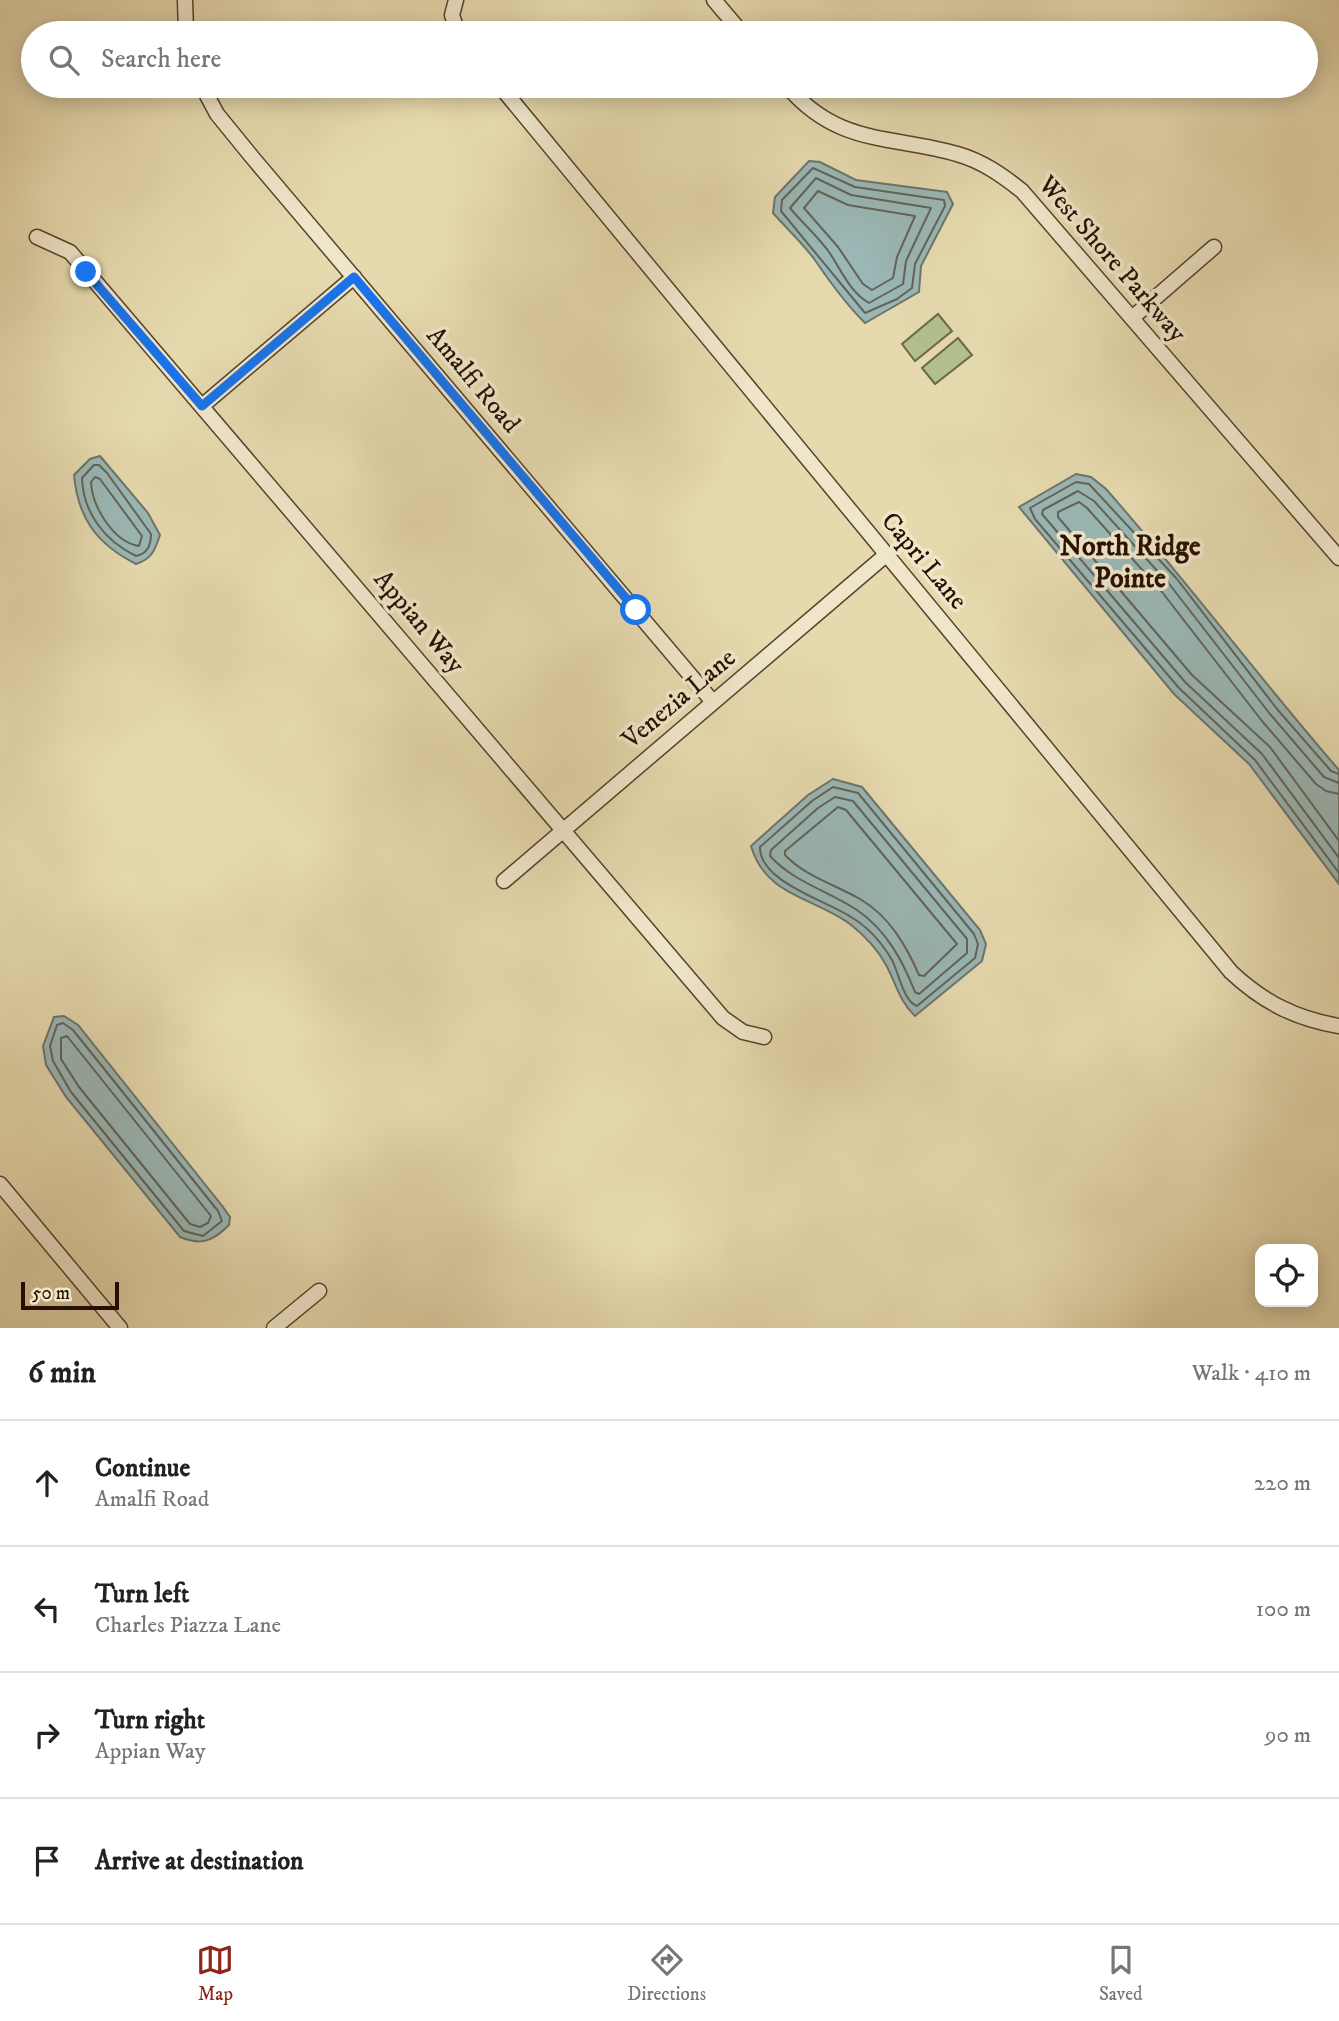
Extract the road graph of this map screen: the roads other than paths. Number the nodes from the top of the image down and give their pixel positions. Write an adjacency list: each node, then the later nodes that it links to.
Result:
1 (185, 0): 4 (street)
2 (456, 0): 5 (street)
3 (714, 0): 6 (street)
4 (186, 21)
5 (454, 21)
6 (732, 21)
7 (209, 98): 12 (street, Amalfi Road)
8 (510, 98): 15 (street, Capri Lane)
9 (800, 98): 13 (street, West Shore Parkway)
10 (37, 237): 14 (street, Appian Way)
11 (1214, 247): 13 (street)
12 (354, 277): 14 (street); 17 (street, Amalfi Road)
13 (1132, 318): 16 (street, West Shore Parkway)
14 (202, 406): 18 (street, Appian Way)
15 (887, 555): 17 (street, Venezia Lane); 20 (street, Capri Lane)
16 (1339, 558)
17 (713, 702): 18 (street, Venezia Lane)
18 (564, 830): 19 (street, Venezia Lane); 21 (street, Appian Way)
19 (504, 881)
20 (1339, 1026)
21 (764, 1037)
22 (0, 1184): 24 (street)
23 (319, 1291): 25 (street)
24 (120, 1328)
25 (274, 1328)

